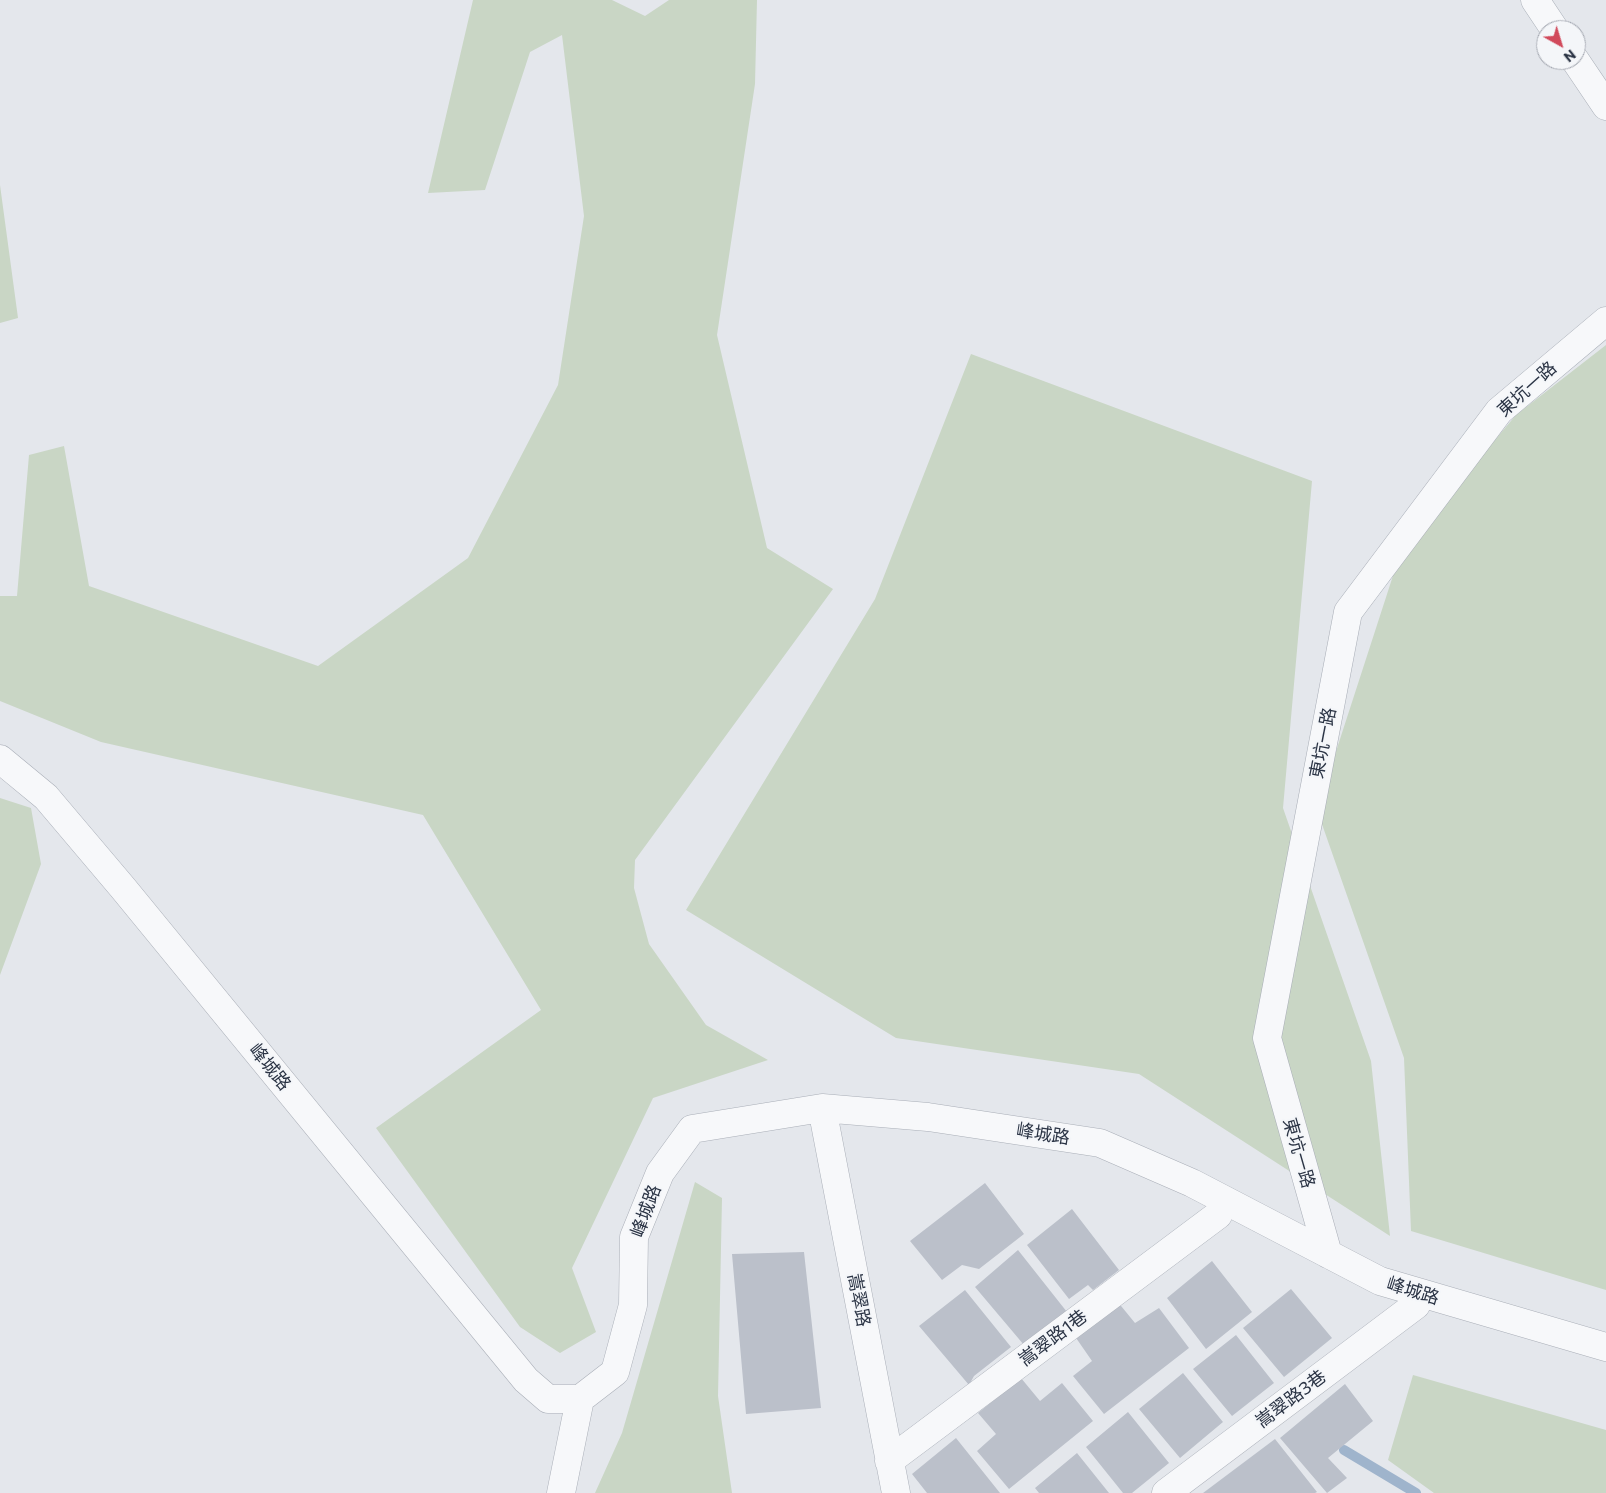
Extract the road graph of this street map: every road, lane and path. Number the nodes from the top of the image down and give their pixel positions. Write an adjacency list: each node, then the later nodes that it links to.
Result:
1 (1534, 0): 2 (street)
2 (1548, 20)
3 (1582, 70): 4 (street)
4 (1606, 106)
5 (1606, 321): 9 (street, 東坑一路)
6 (0, 758): 12 (street, 峰城路)
7 (822, 1108): 9 (street, 峰城路); 12 (street, 峰城路); 13 (street, 嵩翠路)
8 (1218, 1215): 13 (street, 嵩翠路1巷)
9 (1328, 1254): 11 (street, 峰城路)
10 (1416, 1306): 16 (street, 嵩翠路3巷)
11 (1606, 1347)
12 (580, 1399): 14 (street)
13 (889, 1461): 15 (street, 嵩翠路)
14 (561, 1493)
15 (896, 1493)
16 (1166, 1493)

